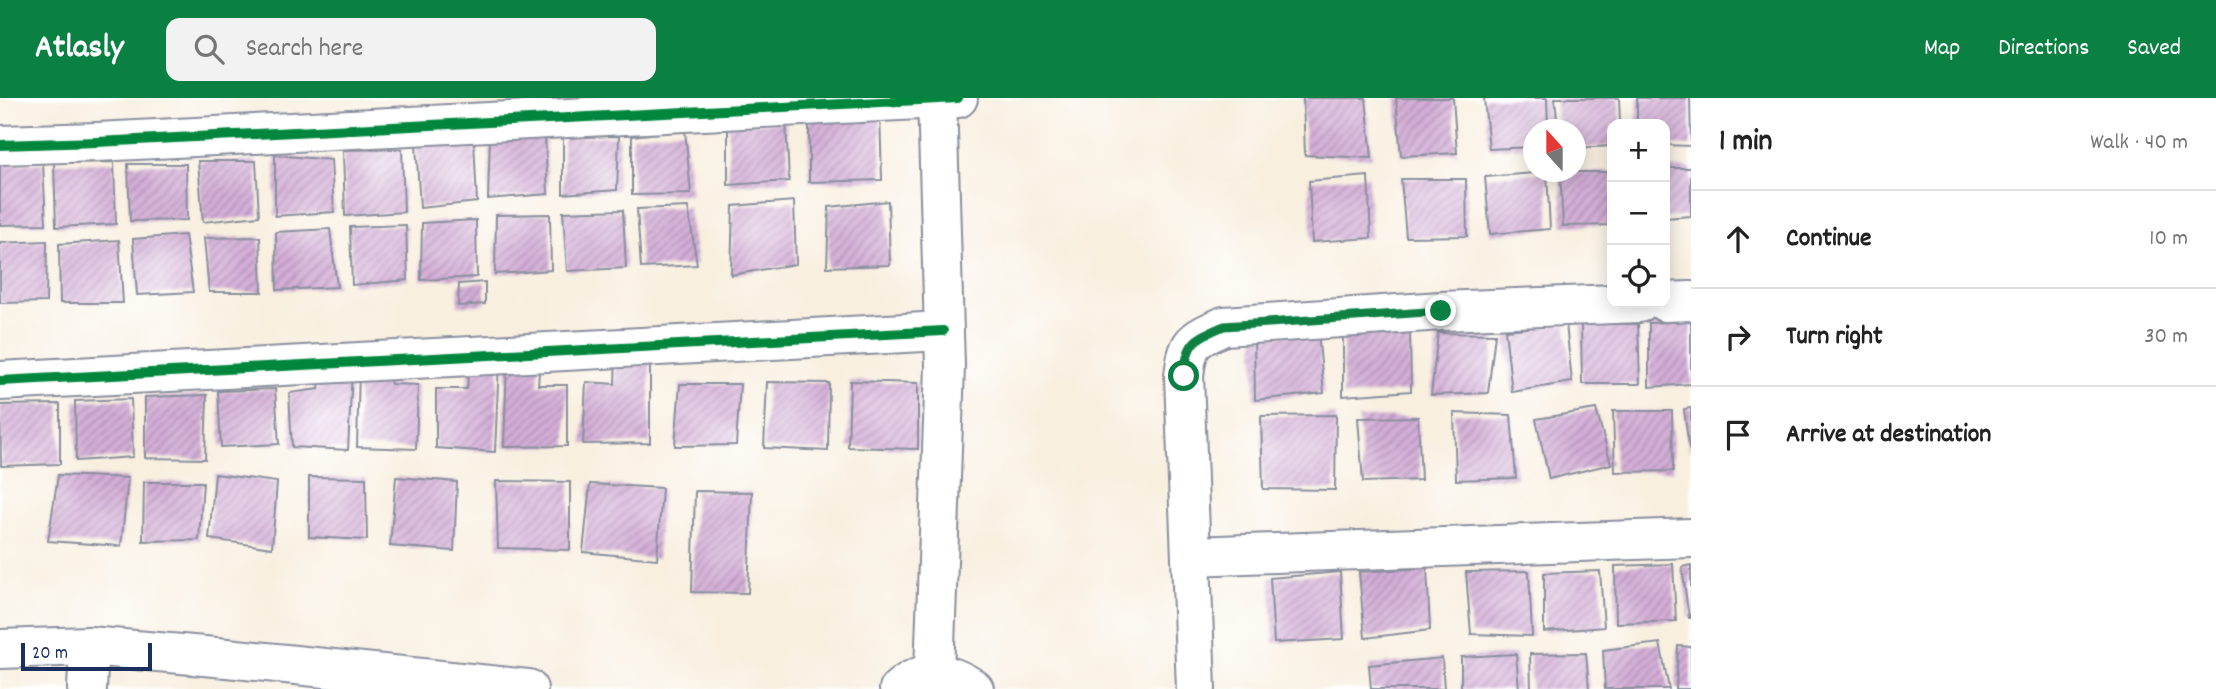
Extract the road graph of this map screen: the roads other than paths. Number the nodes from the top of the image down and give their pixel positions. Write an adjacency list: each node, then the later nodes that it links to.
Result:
1 (944, 99): 2 (street); 6 (street)
2 (0, 145)
3 (1691, 301): 4 (street)
4 (1670, 302)
5 (1607, 304): 9 (street)
6 (943, 331): 7 (street); 12 (street)
7 (0, 381)
8 (1691, 538): 9 (street)
9 (1191, 556): 17 (street)
10 (89, 646): 11 (street); 13 (street); 14 (street)
11 (0, 649)
12 (934, 673): 15 (street); 16 (street)
13 (87, 689)
14 (528, 689)
15 (899, 689)
16 (974, 689)
17 (1196, 689)

